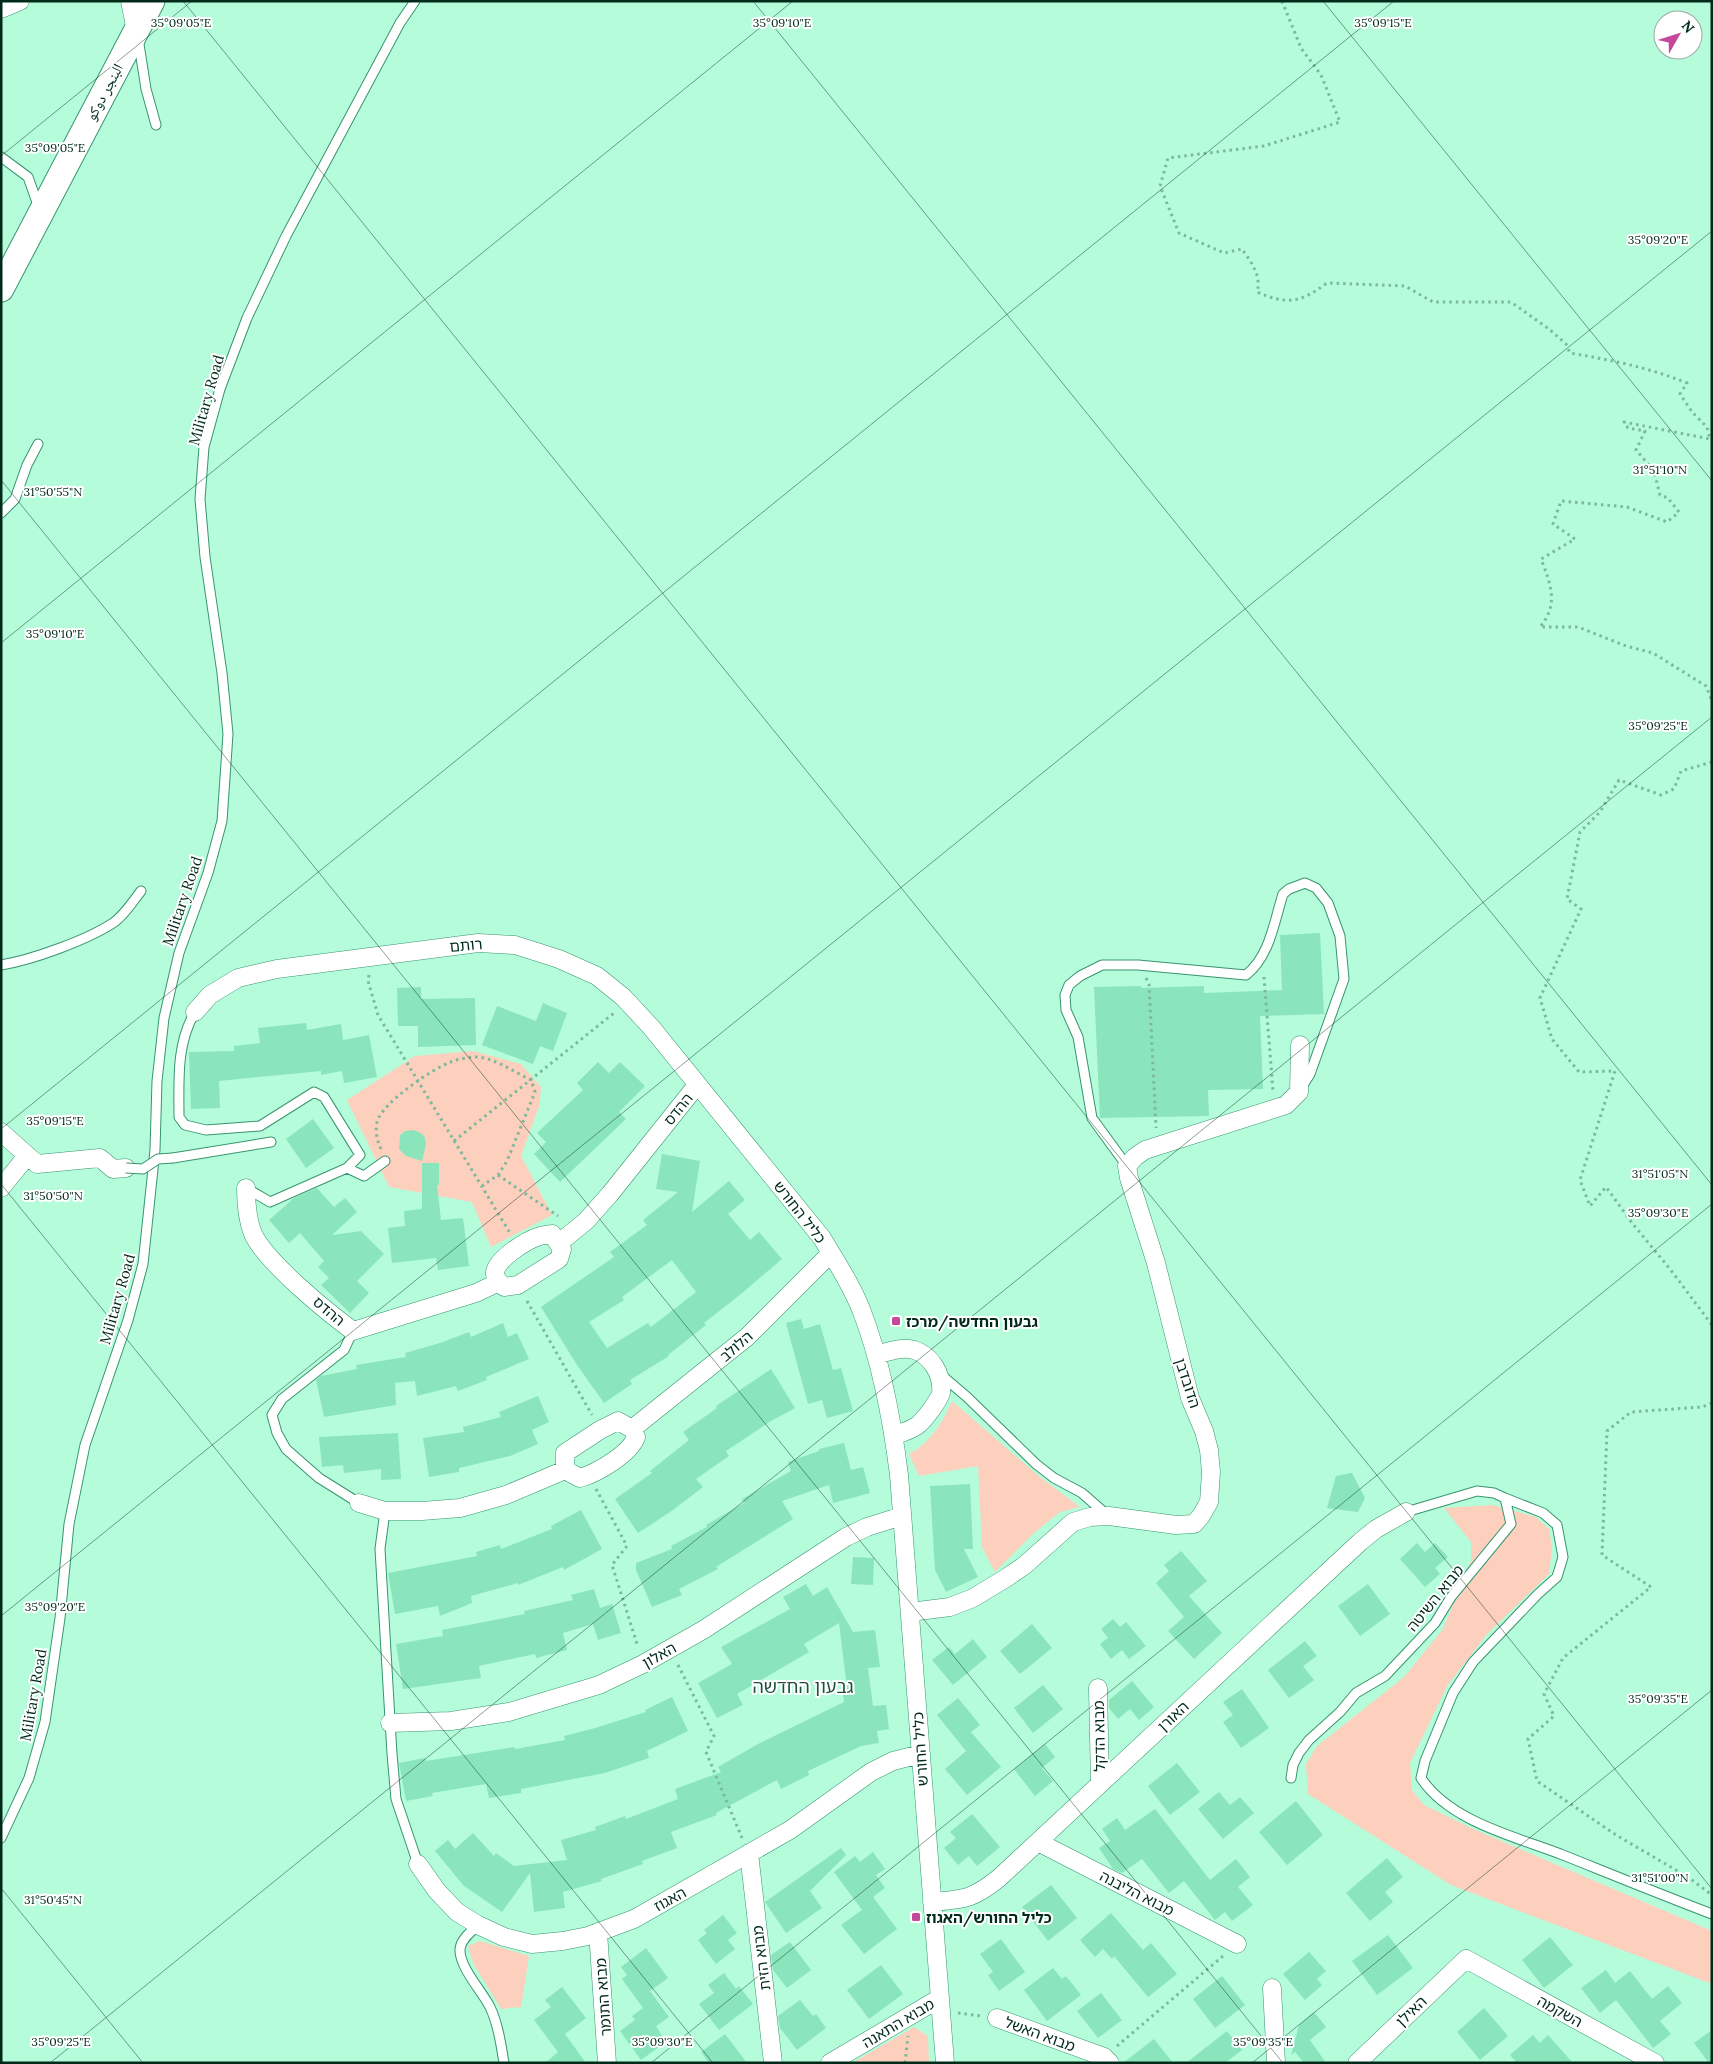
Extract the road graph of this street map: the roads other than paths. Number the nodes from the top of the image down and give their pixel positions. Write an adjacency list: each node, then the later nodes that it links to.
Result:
1 (20, 1): 5 (street)
2 (130, 1): 6 (street)
3 (152, 1): 6 (street, البنجر دوكو)
4 (415, 1): 49 (lane, Military Road)
5 (1, 9)
6 (136, 31): 7 (lane); 9 (street, البنجر دوكو)
7 (156, 125)
8 (1, 157): 9 (lane)
9 (41, 213): 10 (street, البنجر دوكو)
10 (1, 289)
11 (38, 444): 12 (lane)
12 (1, 513)
13 (142, 891): 14 (lane)
14 (1, 965)
15 (195, 1012): 17 (street, רותם); 25 (lane)
16 (1300, 1045): 18 (street)
17 (697, 1085): 28 (street, ההדס); 29 (street, כליל החורש)
18 (1299, 1092): 23 (street); 23 (lane)
19 (1, 1132): 21 (street)
20 (271, 1142): 24 (lane, bridge)
21 (28, 1156): 24 (street); 26 (street)
22 (385, 1161): 25 (lane)
23 (1127, 1166): 42 (street, הדובדבן)
24 (126, 1168)
25 (347, 1168): 27 (lane)
26 (1, 1188)
27 (246, 1188): 31 (street, ההדס)
28 (560, 1243): 30 (street, ההדס); 30 (street)
29 (831, 1254): 32 (street, כליל החורש); 34 (street, הלולב)
30 (499, 1282): 31 (street, ההדס)
31 (353, 1331): 38 (lane)
32 (876, 1355): 33 (street); 35 (street, כליל החורש)
33 (940, 1374): 35 (street); 42 (lane)
34 (632, 1429): 36 (street); 36 (street)
35 (894, 1436): 41 (street, כליל החורש)
36 (566, 1470): 39 (street)
37 (1506, 1498): 40 (lane); 47 (lane, מבוא השיטה); 54 (lane)
38 (359, 1503): 39 (street)
39 (385, 1511): 45 (lane)
40 (1406, 1512): 48 (street, האורן)
41 (902, 1516): 43 (street, כליל החורש); 45 (street, האלון)
42 (1109, 1516): 43 (street, הדובדבן)
43 (910, 1612): 46 (street, כליל החורש)
44 (1098, 1688): 48 (street, מבוא הדקל)
45 (390, 1723): 52 (lane)
46 (921, 1754): 51 (street, האגוז); 53 (street, כליל החורש)
47 (1291, 1778)
48 (1100, 1784): 50 (street, האורן)
49 (1, 1838)
50 (1038, 1842): 53 (street, האורן); 57 (street, מבוא הליבנה)
51 (749, 1854): 56 (street, האגוז); 65 (street, מבוא הזית)
52 (418, 1864): 55 (street, האגוז)
53 (932, 1902): 60 (street, כליל החורש)
54 (1712, 1914)
55 (478, 1925): 56 (street, האגוז); 63 (lane)
56 (598, 1932): 64 (street, מבוא התומר)
57 (1237, 1944)
58 (1466, 1959): 69 (street, האילן); 70 (street, השקמה)
59 (1272, 1988): 68 (street)
60 (940, 2005): 66 (street, מבוא התאנה); 67 (street, כליל החורש)
61 (997, 2018): 62 (street, מבוא האשל)
62 (1107, 2060)
63 (504, 2063)
64 (607, 2063)
65 (773, 2063)
66 (830, 2063)
67 (944, 2063)
68 (1276, 2063)
69 (1357, 2063)
70 (1655, 2063)

